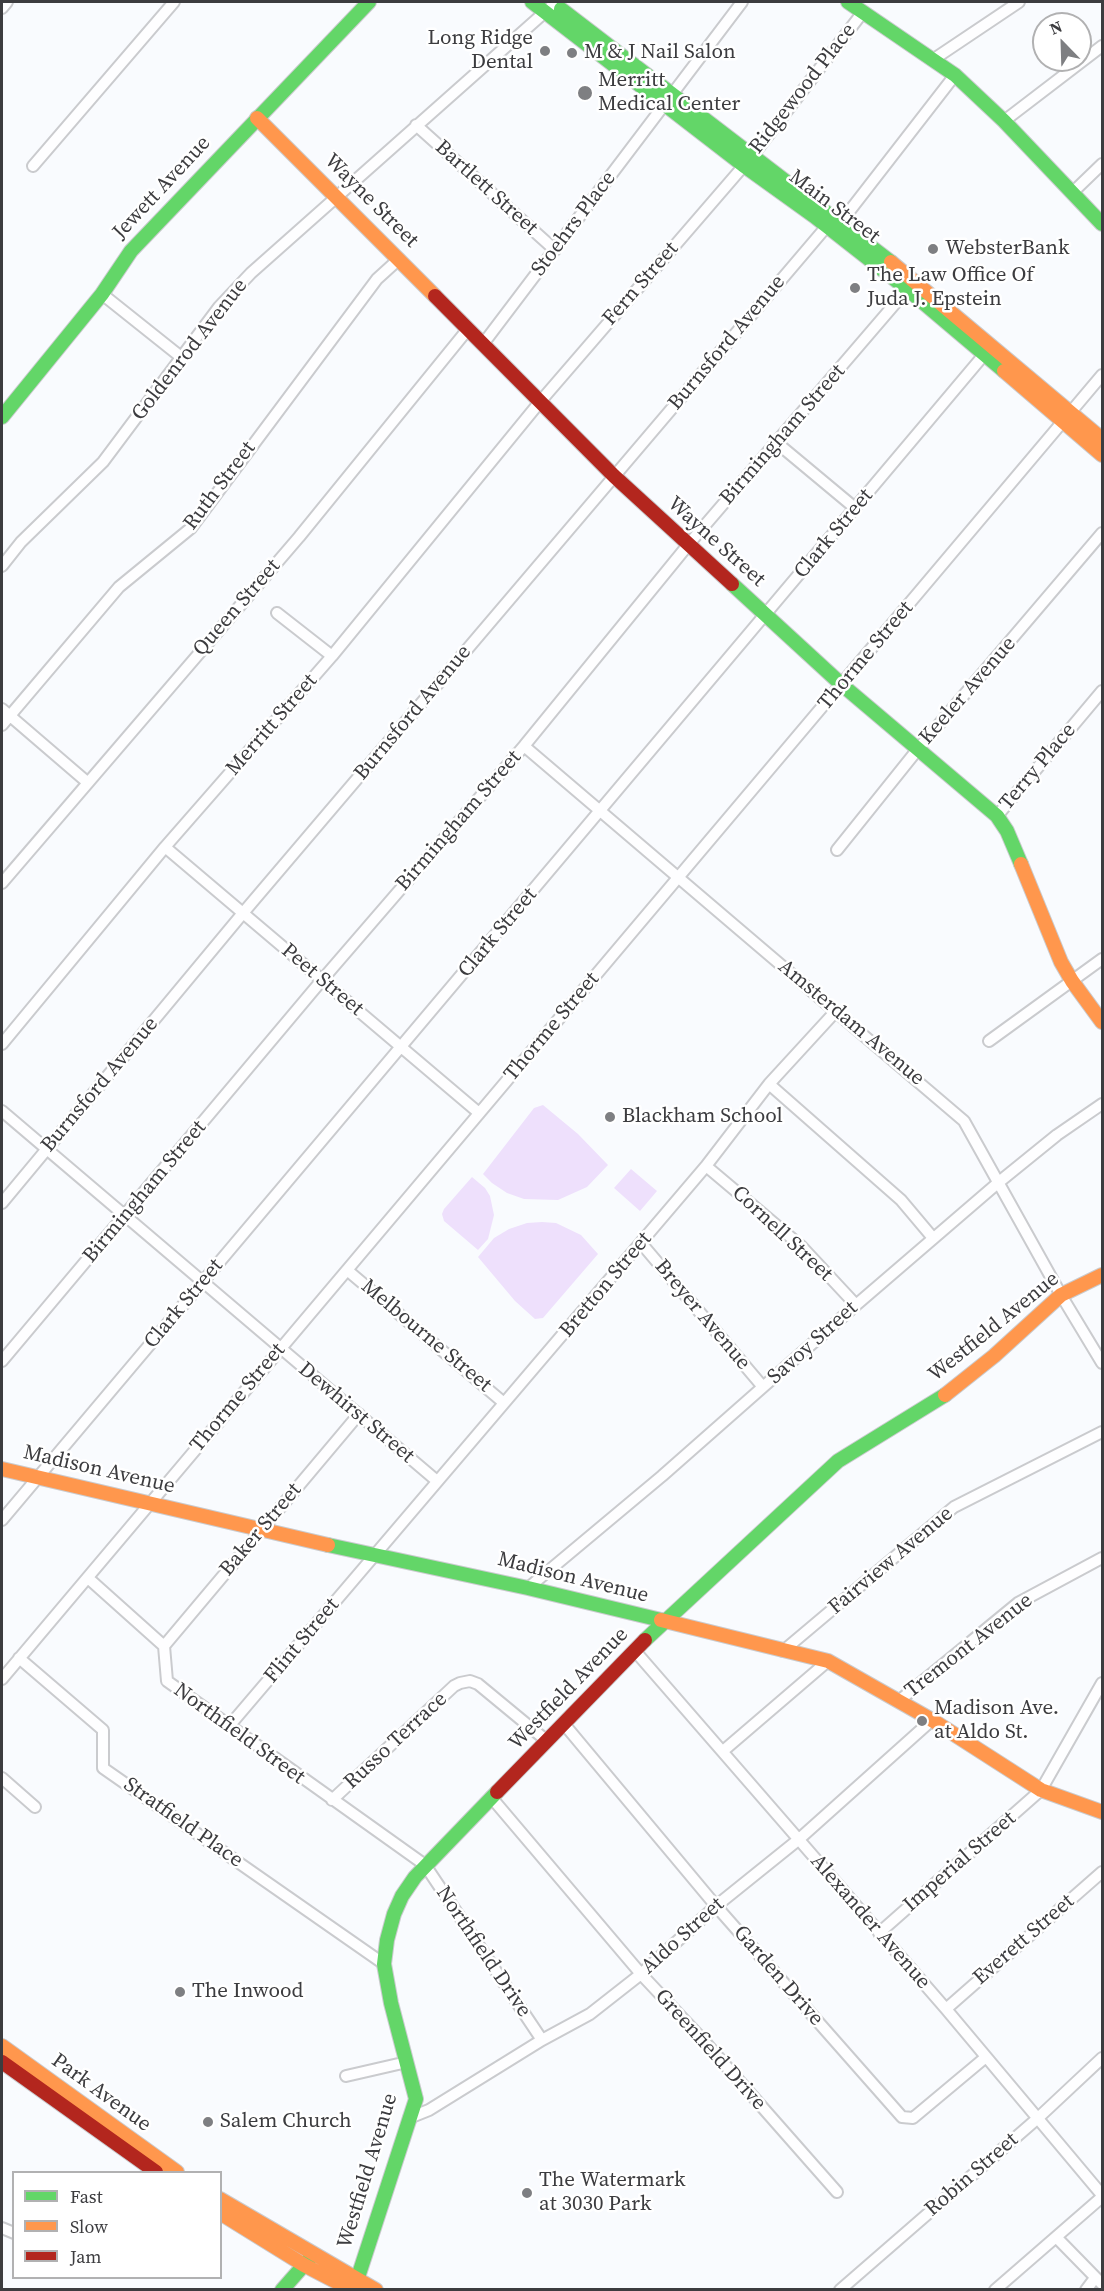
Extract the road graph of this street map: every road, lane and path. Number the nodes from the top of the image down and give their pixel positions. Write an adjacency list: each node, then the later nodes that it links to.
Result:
1 (7, 2): 9 (street)
2 (174, 2): 21 (street)
3 (369, 2): 15 (main road, Jewett Avenue)
4 (532, 2): 8 (main road, Main Street)
5 (742, 2): 14 (street, Stoehrs Place)
6 (848, 2): 10 (main road)
7 (1018, 2): 12 (street)
8 (550, 5): 14 (main road, Main Street); 17 (street, Goldenrod Avenue)
9 (2, 8)
10 (863, 12): 12 (main road); 18 (street, Ridgewood Place)
11 (1102, 46): 16 (street)
12 (934, 59): 13 (main road)
13 (955, 75): 16 (main road); 24 (street)
14 (669, 99): 18 (main road, Main Street); 20 (main road, Main Street); 27 (street, Stoehrs Place)
15 (257, 118): 23 (main road, Wayne Street); 30 (main road, Jewett Avenue)
16 (1004, 121): 22 (main road)
17 (416, 125): 23 (street, Goldenrod Avenue); 27 (street, Bartlett Street)
18 (753, 154): 20 (street, Ridgewood Place); 24 (main road, Main Street)
19 (1102, 164): 22 (street)
20 (743, 165): 26 (main road, Main Street); 36 (street, Fern Street)
21 (33, 166)
22 (1072, 192): 25 (main road)
23 (338, 197): 28 (main road, Wayne Street); 34 (street, Goldenrod Avenue)
24 (841, 222): 26 (street); 29 (main road, Main Street)
25 (1102, 224)
26 (827, 226): 29 (main road, Main Street); 42 (street, Burnsford Avenue)
27 (555, 250): 32 (street, Stoehrs Place)
28 (399, 259): 31 (main road, Wayne Street); 52 (street, Ruth Street)
29 (911, 285): 33 (main road, Main Street); 40 (street, Birmingham Street)
30 (102, 294): 34 (street); 37 (main road, Jewett Avenue)
31 (468, 329): 32 (main road, Wayne Street); 56 (street, Queen Street)
32 (483, 344): 36 (main road, Wayne Street)
33 (988, 349): 38 (main road, Main Street); 43 (street, Clark Street)
34 (181, 357): 46 (street, Goldenrod Avenue)
35 (1102, 375): 38 (street, Thorme Street)
36 (539, 403): 42 (main road, Wayne Street); 49 (street, Merritt Street)
37 (2, 417)
38 (1067, 417): 39 (main road, Main Street); 41 (main road, Main Street); 50 (street, Thorme Street)
39 (1102, 439)
40 (777, 443): 43 (street); 45 (street, Birmingham Street)
41 (1102, 455)
42 (614, 477): 45 (main road, Wayne Street); 63 (street, Burnsford Avenue)
43 (855, 508): 48 (street, Clark Street)
44 (1102, 534): 55 (street, Keeler Avenue)
45 (688, 545): 48 (main road, Wayne Street); 54 (street, Birmingham Street)
46 (2, 566)
47 (277, 613): 49 (street)
48 (766, 615): 50 (main road, Wayne Street); 57 (street, Clark Street)
49 (332, 656): 59 (street, Merritt Street)
50 (841, 684): 55 (main road, Wayne Street); 61 (street, Thorme Street)
51 (1102, 691): 58 (street, Terry Place)
52 (5, 712): 53 (street, Ruth Street); 56 (street)
53 (2, 725)
54 (524, 746): 57 (street, Amsterdam Avenue); 65 (street, Birmingham Street)
55 (918, 749): 58 (main road, Wayne Street); 60 (street, Keeler Avenue)
56 (87, 782): 62 (street, Queen Street)
57 (600, 812): 61 (street, Amsterdam Avenue); 71 (street, Clark Street)
58 (997, 816): 66 (main road, Wayne Street)
59 (165, 847): 63 (street, Peet Street); 70 (street, Merritt Street)
60 (837, 850)
61 (678, 878): 67 (street, Amsterdam Avenue); 75 (street, Thorme Street)
62 (2, 884)
63 (243, 914): 65 (street, Peet Street); 76 (street, Burnsford Avenue)
64 (1102, 959): 66 (street)
65 (322, 980): 71 (street, Peet Street); 80 (street, Birmingham Street)
66 (1072, 981): 68 (main road, Wayne Street); 69 (street)
67 (836, 1011): 72 (street, Bretton Street); 78 (street, Amsterdam Avenue)
68 (1102, 1022)
69 (989, 1041)
70 (2, 1044)
71 (402, 1047): 75 (street, Peet Street); 85 (street, Clark Street)
72 (769, 1084): 77 (street, Bretton Street); 81 (street)
73 (1102, 1104): 78 (street, Savoy Street)
74 (2, 1111): 76 (street, Dewhirst Street)
75 (479, 1113): 83 (street, Thorme Street)
76 (46, 1150): 79 (street, Burnsford Avenue); 80 (street, Dewhirst Street)
77 (706, 1166): 82 (street, Bretton Street); 87 (street, Cornell Street)
78 (999, 1182): 81 (street, Savoy Street); 86 (street, Amsterdam Avenue)
79 (2, 1203)
80 (124, 1216): 85 (street, Dewhirst Street); 89 (street, Birmingham Street)
81 (933, 1238): 87 (street, Savoy Street)
82 (642, 1243): 91 (street, Breyer Avenue); 92 (street, Bretton Street)
83 (347, 1270): 88 (street, Thorme Street); 92 (street, Melbourne Street)
84 (1102, 1275): 86 (main road, Westfield Avenue)
85 (203, 1282): 88 (street, Dewhirst Street); 96 (street, Clark Street)
86 (1061, 1296): 90 (street, Amsterdam Avenue); 105 (main road, Westfield Avenue)
87 (856, 1305): 91 (street, Savoy Street)
88 (280, 1349): 93 (street, Dewhirst Street); 98 (street, Thorme Street)
89 (2, 1361)
90 (1102, 1363)
91 (764, 1387): 104 (street, Savoy Street)
92 (504, 1403): 97 (street, Bretton Street)
93 (359, 1414): 97 (street, Dewhirst Street); 100 (street, Baker Street)
94 (1102, 1432): 108 (street, Fairview Avenue)
95 (2, 1469): 96 (main road, Madison Avenue)
96 (37, 1477): 98 (main road, Madison Avenue); 99 (street, Clark Street)
97 (437, 1481): 101 (street, Bretton Street)
98 (150, 1503): 100 (main road, Madison Avenue); 103 (street, Thorme Street)
99 (2, 1520)
100 (262, 1529): 101 (main road, Madison Avenue); 106 (street, Baker Street)
101 (374, 1556): 104 (main road, Madison Avenue); 116 (street, Flint Street)
102 (1102, 1558): 113 (street, Tremont Avenue)
103 (88, 1578): 106 (street); 109 (street, Thorme Street)
104 (528, 1588): 105 (main road, Madison Avenue)
105 (663, 1622): 107 (main road, Westfield Avenue); 108 (main road, Madison Avenue)
106 (164, 1646): 116 (street, Northfield Street)
107 (635, 1651): 115 (main road, Westfield Avenue); 118 (street, Alexander Avenue)
108 (783, 1651): 110 (main road, Madison Avenue)
109 (19, 1658): 111 (street, Thorme Street); 130 (street, Stratfield Place)
110 (828, 1661): 113 (main road, Madison Avenue); 118 (street)
111 (2, 1679)
112 (1102, 1683): 120 (street, Imperial Street)
113 (900, 1700): 114 (main road, Madison Avenue)
114 (932, 1720): 120 (main road, Madison Avenue); 125 (street, Aldo Street)
115 (564, 1724): 117 (main road, Westfield Avenue); 128 (street, Garden Drive)
116 (230, 1725): 122 (street, Northfield Street)
117 (547, 1742): 121 (main road, Westfield Avenue); 122 (street, Russo Terrace)
118 (723, 1751): 125 (street, Alexander Avenue)
119 (2, 1778): 123 (street)
120 (1041, 1790): 124 (main road, Madison Avenue); 129 (street, Imperial Street)
121 (491, 1797): 126 (main road, Westfield Avenue); 131 (street, Greenfield Drive)
122 (332, 1800): 126 (street, Northfield Street)
123 (35, 1807)
124 (1102, 1812)
125 (798, 1840): 128 (street, Aldo Street); 129 (street, Alexander Avenue)
126 (425, 1865): 130 (main road, Westfield Avenue); 133 (street, Northfield Drive)
127 (1102, 1872): 132 (street, Everett Street)
128 (716, 1906): 131 (street, Aldo Street); 135 (street, Garden Drive)
129 (879, 1933): 132 (street, Alexander Avenue)
130 (384, 1964): 138 (main road, Westfield Avenue)
131 (641, 1974): 133 (street, Aldo Street); 143 (street, Greenfield Drive)
132 (946, 2009): 135 (street, Alexander Avenue)
133 (542, 2040): 140 (street, Aldo Street)
134 (2, 2046): 142 (main road, Park Avenue)
135 (986, 2057): 141 (street, Alexander Avenue)
136 (1102, 2058): 141 (street, Robin Street)
137 (2, 2062): 142 (main road, Park Avenue)
138 (407, 2062): 139 (street); 140 (main road, Westfield Avenue)
139 (345, 2076)
140 (409, 2118): 150 (main road, Westfield Avenue)
141 (1038, 2118): 144 (street, Alexander Avenue); 153 (street, Robin Street)
142 (164, 2171)
143 (837, 2192)
144 (1102, 2196): 147 (street)
145 (222, 2200): 148 (main road)
146 (222, 2214): 148 (main road)
147 (1056, 2237): 149 (street); 154 (street)
148 (308, 2260): 150 (main road); 151 (main road)
149 (1099, 2281): 155 (street)
150 (354, 2285): 152 (main road)
151 (282, 2289)
152 (376, 2289)
153 (840, 2289)
154 (995, 2289)
155 (1086, 2289)

